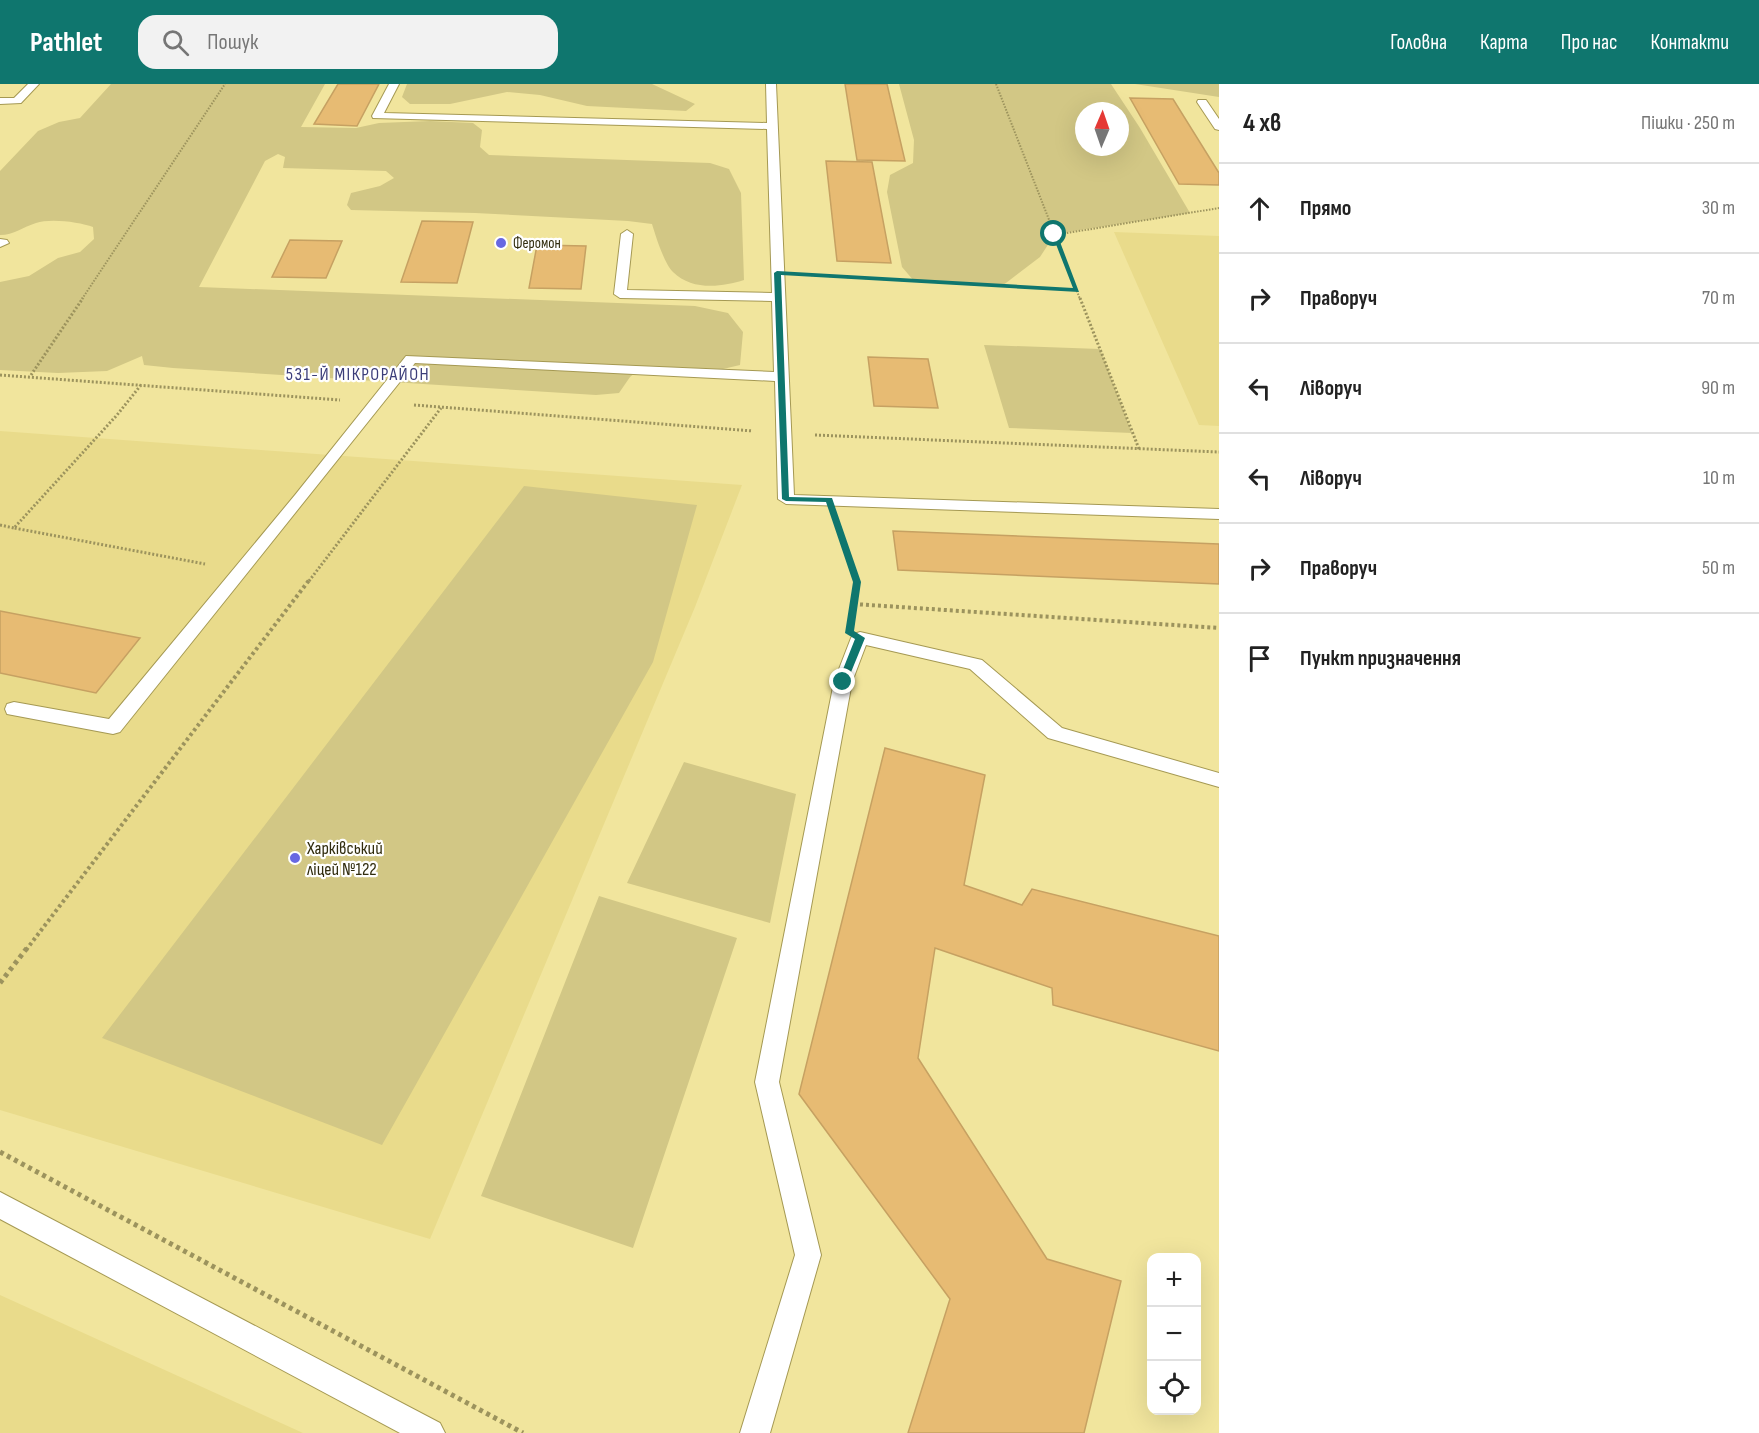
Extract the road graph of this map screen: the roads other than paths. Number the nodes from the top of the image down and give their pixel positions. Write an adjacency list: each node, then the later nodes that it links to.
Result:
1 (34, 84): 4 (lane)
2 (394, 84): 6 (lane)
3 (771, 84): 6 (lane)
4 (0, 101)
5 (1202, 102): 7 (lane)
6 (772, 126): 9 (lane)
7 (1219, 127)
8 (627, 234): 9 (lane)
9 (778, 297): 10 (lane)
10 (781, 377): 11 (lane); 12 (lane)
11 (1219, 514)
12 (14, 709)
13 (1219, 780): 16 (lane)
14 (0, 1205): 15 (lane)
15 (430, 1433)
16 (755, 1433)

